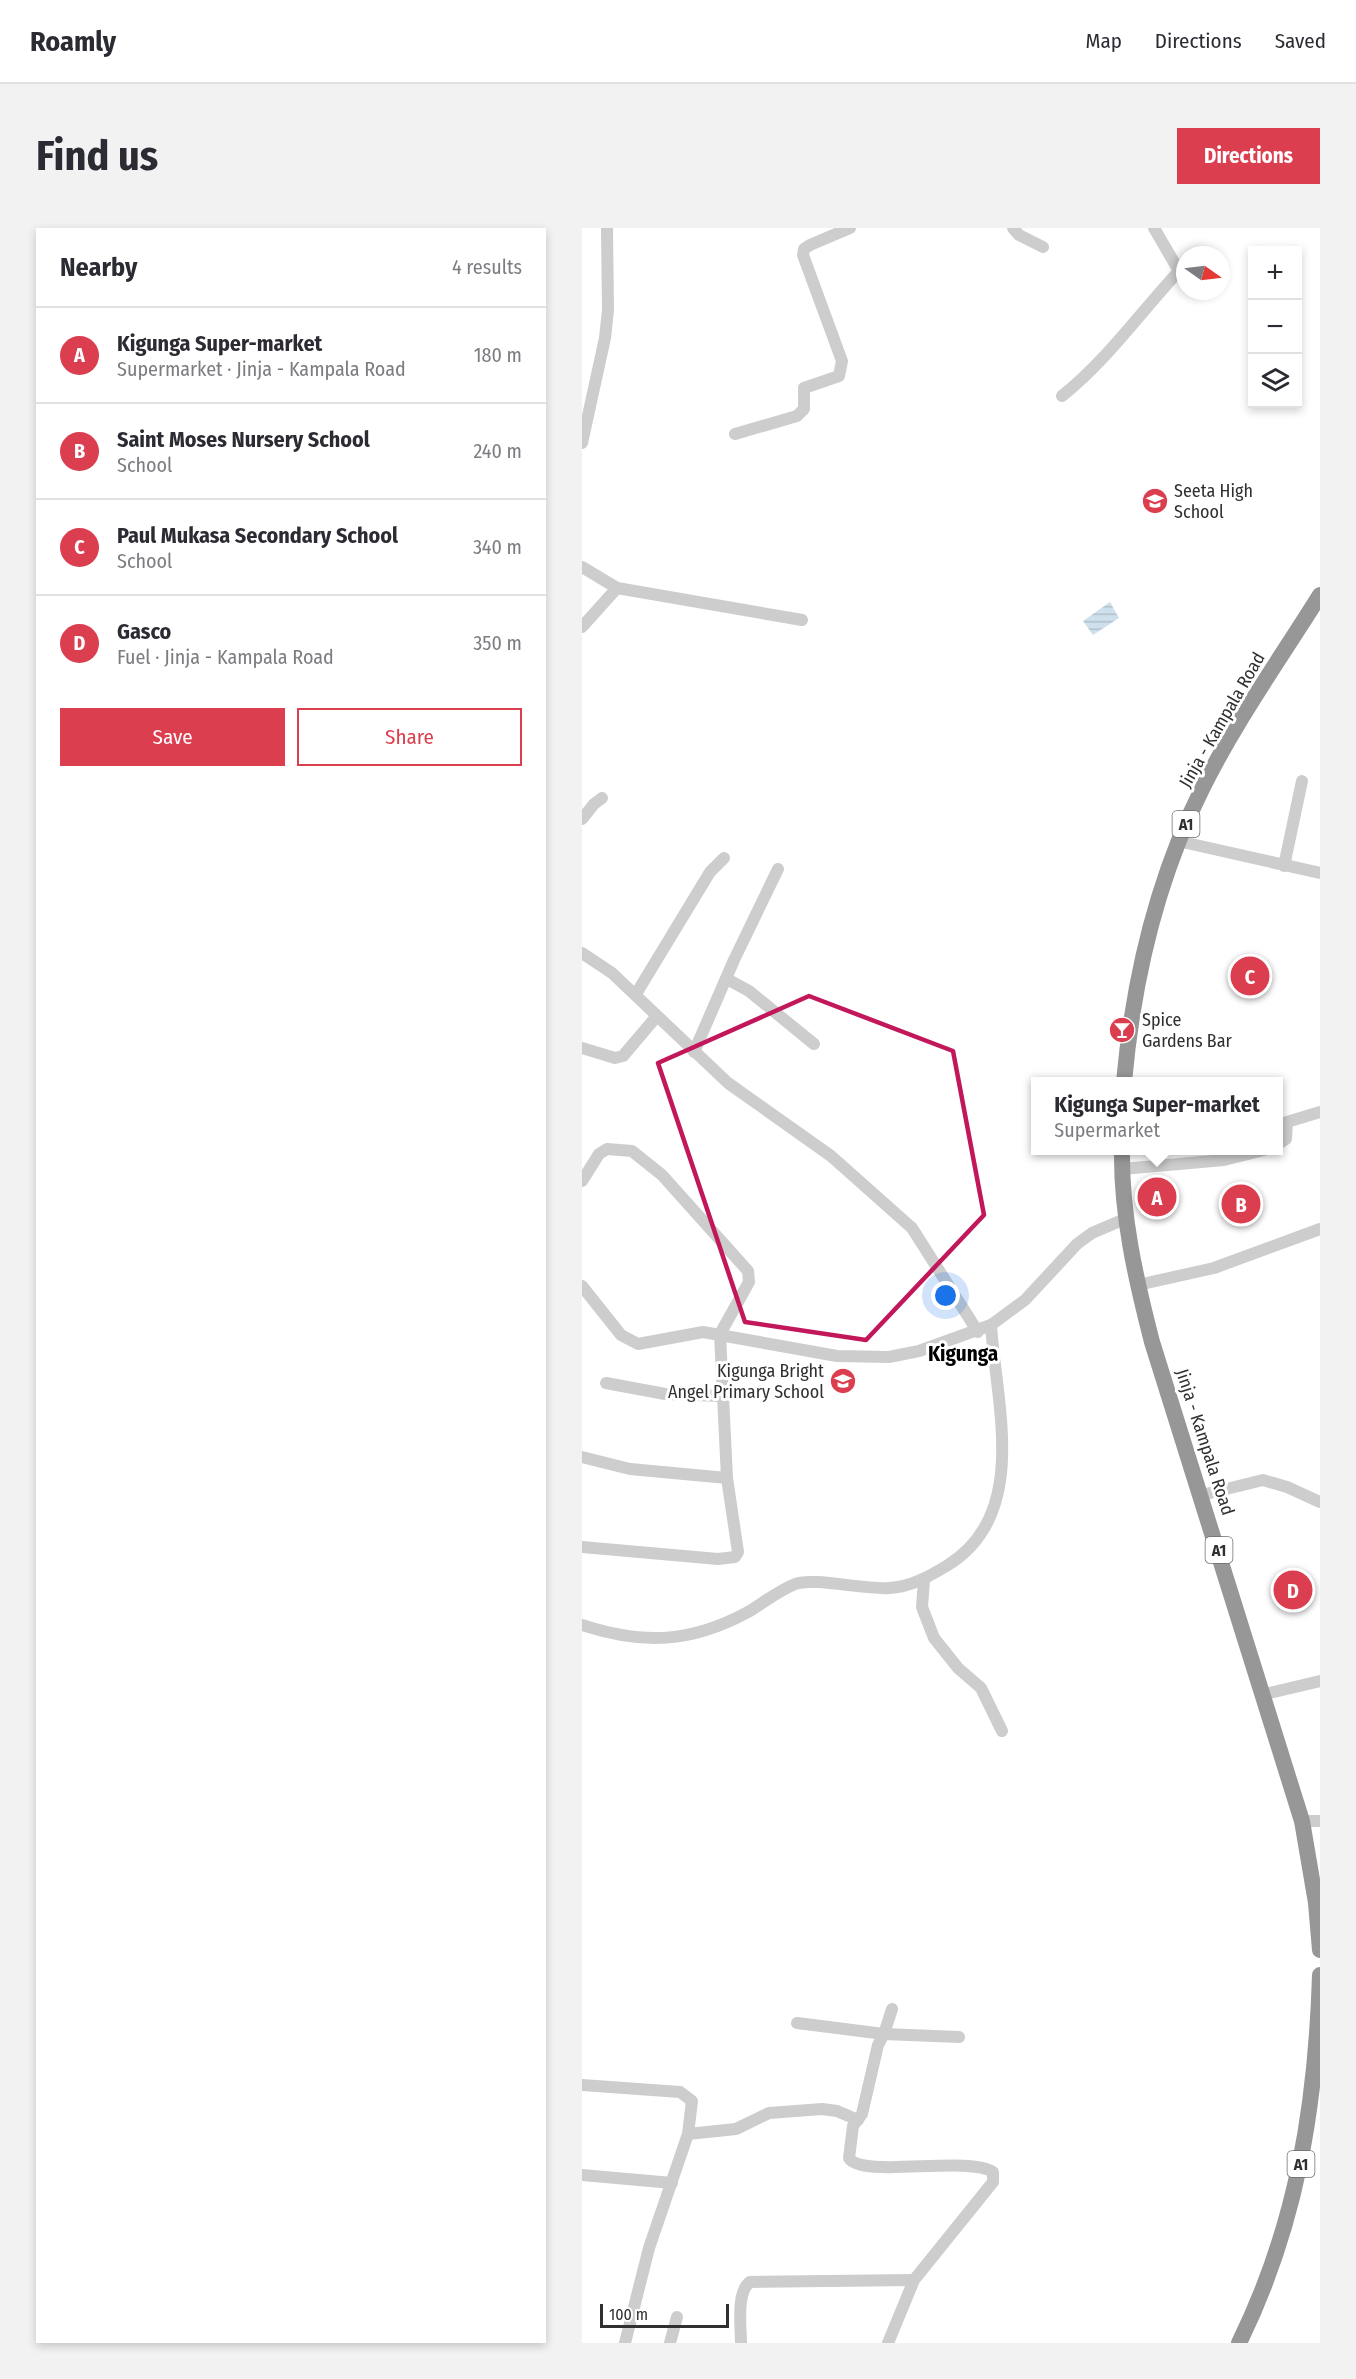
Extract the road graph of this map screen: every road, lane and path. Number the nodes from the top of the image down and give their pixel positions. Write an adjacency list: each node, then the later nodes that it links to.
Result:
1 (607, 228): 8 (street)
2 (850, 228): 7 (street)
3 (1013, 228): 5 (street)
4 (1154, 228): 6 (street)
5 (1043, 247)
6 (1062, 396)
7 (735, 434)
8 (582, 443)
9 (582, 567): 10 (street)
10 (617, 588): 12 (street); 13 (street)
11 (1320, 596): 17 (highway, Jinja - Kampala Road / A1)
12 (802, 620)
13 (582, 627)
14 (1302, 781): 19 (street)
15 (602, 798): 16 (street)
16 (582, 819)
17 (1178, 841): 19 (street); 29 (highway, Jinja - Kampala Road / A1)
18 (724, 858): 24 (street)
19 (1284, 866): 21 (street)
20 (778, 869): 23 (street)
21 (1320, 873)
22 (582, 952): 24 (street)
23 (727, 979): 26 (street); 28 (street)
24 (636, 994): 25 (street)
25 (656, 1017): 27 (street); 28 (street)
26 (814, 1044)
27 (582, 1048)
28 (694, 1052): 41 (street)
29 (1124, 1077)
30 (1320, 1112): 31 (street)
31 (1283, 1140)
32 (1122, 1155): 34 (highway, Jinja - Kampala Road / A1)
33 (1244, 1155): 34 (street)
34 (1122, 1169): 36 (highway, Jinja - Kampala Road / A1)
35 (582, 1181): 42 (street)
36 (1126, 1218): 38 (highway, Jinja - Kampala Road / A1); 40 (street)
37 (1320, 1229): 38 (street)
38 (1138, 1285): 47 (highway, Jinja - Kampala Road / A1)
39 (582, 1286): 42 (street)
40 (991, 1325): 41 (street); 50 (street)
41 (978, 1332): 42 (street)
42 (720, 1334): 44 (street)
43 (606, 1383): 44 (street)
44 (722, 1396): 46 (street)
45 (582, 1457): 46 (street)
46 (727, 1478): 49 (street)
47 (1202, 1495): 48 (street); 53 (highway, Jinja - Kampala Road / A1)
48 (1320, 1502)
49 (582, 1547)
50 (924, 1580): 51 (street); 54 (street)
51 (582, 1625)
52 (1320, 1681): 53 (street)
53 (1265, 1694): 55 (highway, Jinja - Kampala Road / A1)
54 (1002, 1731)
55 (1302, 1821): 56 (street); 57 (highway, Jinja - Kampala Road / A1)
56 (1320, 1821)
57 (1320, 1950)
58 (1320, 1975): 74 (highway, A1)
59 (892, 2009): 61 (street)
60 (797, 2023): 61 (street)
61 (884, 2034): 62 (street); 64 (street)
62 (959, 2037)
63 (582, 2085): 65 (street)
64 (858, 2120): 65 (street); 68 (street)
65 (688, 2134): 67 (street)
66 (582, 2175): 67 (street)
67 (672, 2182): 70 (street)
68 (915, 2280): 72 (street); 73 (street)
69 (677, 2317): 71 (street)
70 (624, 2343)
71 (670, 2343)
72 (741, 2343)
73 (888, 2343)
74 (1239, 2343)

